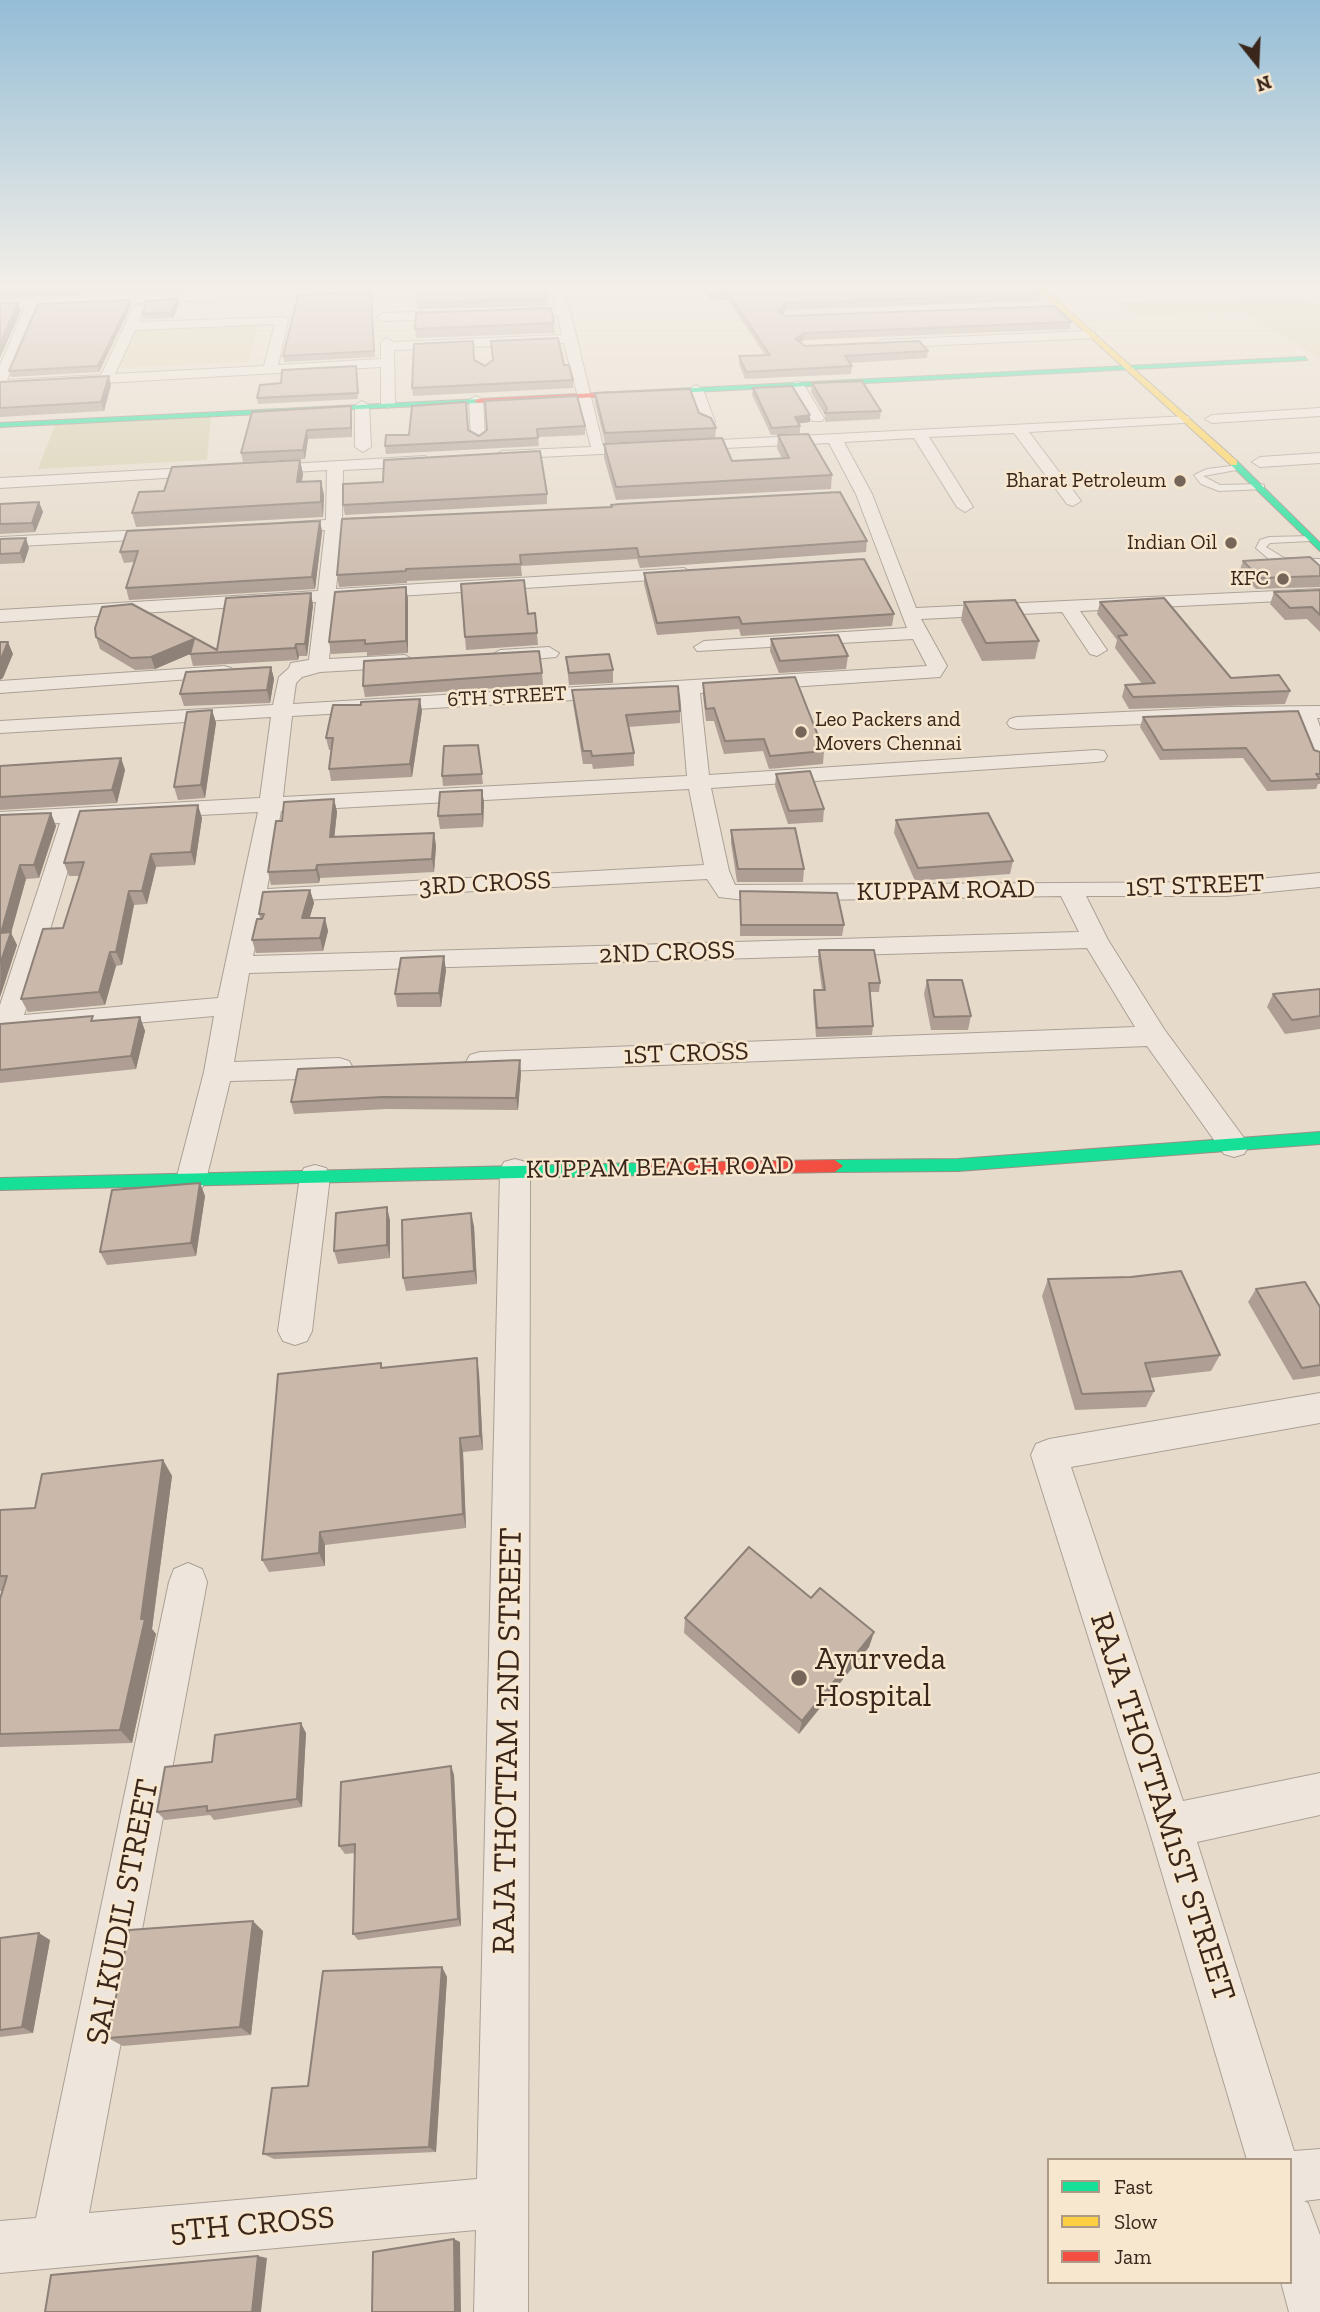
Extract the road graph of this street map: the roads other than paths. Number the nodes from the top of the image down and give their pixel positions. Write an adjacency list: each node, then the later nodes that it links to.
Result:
1 (388, 392): 9 (street)
2 (584, 392): 7 (street)
3 (642, 392): 7 (street)
4 (697, 392): 15 (street)
5 (801, 392): 13 (street)
6 (1153, 392): 14 (street)
7 (585, 395): 8 (street); 23 (street)
8 (476, 400): 9 (street); 20 (street)
9 (388, 404): 10 (street)
10 (362, 405): 16 (street); 22 (street)
11 (1320, 412): 12 (street)
12 (1208, 415): 19 (street)
13 (817, 418)
14 (1183, 419): 17 (street); 29 (street)
15 (708, 422)
16 (0, 425)
17 (1018, 428): 18 (street); 33 (street)
18 (919, 434): 21 (street); 34 (street)
19 (1231, 436)
20 (478, 438)
21 (835, 439): 23 (street); 46 (street)
22 (363, 447)
23 (598, 447): 24 (street)
24 (488, 457)
25 (1255, 457): 26 (street); 30 (street)
26 (1320, 458)
27 (437, 460): 28 (street)
28 (335, 466): 31 (street); 36 (street)
29 (1239, 467): 32 (street); 32 (lane)
30 (1280, 481)
31 (0, 483)
32 (1261, 487): 40 (street)
33 (1073, 501)
34 (965, 507)
35 (404, 521): 36 (street)
36 (334, 525): 37 (street); 44 (street)
37 (265, 529)
38 (181, 533): 39 (street)
39 (0, 542)
40 (1315, 543): 41 (lane)
41 (1320, 562)
42 (697, 573): 44 (street)
43 (1320, 594): 45 (street)
44 (325, 596): 47 (street); 54 (street)
45 (1067, 606): 46 (street); 50 (street)
46 (909, 614): 48 (street)
47 (0, 616)
48 (920, 633): 49 (street); 58 (street, 6TH STREET)
49 (704, 647)
50 (1097, 650)
51 (549, 653): 52 (street)
52 (481, 657)
53 (427, 660): 54 (street)
54 (318, 666): 55 (street); 59 (street)
55 (277, 668)
56 (249, 670): 57 (street)
57 (0, 687)
58 (689, 687): 59 (street, 6TH STREET); 65 (street)
59 (282, 710): 62 (street, 6TH STREET); 66 (street)
60 (1312, 712): 61 (street); 63 (street)
61 (1017, 723)
62 (0, 727)
63 (1320, 754)
64 (1096, 756): 65 (street)
65 (699, 782): 66 (street); 69 (street)
66 (271, 803): 67 (street); 72 (street)
67 (74, 815): 68 (street); 76 (street)
68 (0, 819)
69 (717, 871): 71 (street, KUPPAM ROAD); 72 (street, 3RD CROSS)
70 (1320, 880): 71 (street, 1ST STREET)
71 (1070, 889): 73 (street, KUPPAM ROAD)
72 (254, 896): 74 (street)
73 (1095, 940): 74 (street, 2ND CROSS); 77 (street, KUPPAM ROAD)
74 (239, 965): 75 (street)
75 (229, 1006): 76 (street); 80 (street)
76 (3, 1025)
77 (1154, 1036): 78 (street, 1ST CROSS); 82 (street, KUPPAM ROAD)
78 (456, 1063)
79 (372, 1066): 80 (street)
80 (218, 1072): 85 (street)
81 (1320, 1138): 82 (street, KUPPAM BEACH ROAD)
82 (1234, 1146): 83 (street, KUPPAM BEACH ROAD)
83 (515, 1170): 84 (street, KUPPAM BEACH ROAD); 95 (street, RAJA THOTTAM 2ND STREET)
84 (316, 1176): 85 (street, KUPPAM BEACH ROAD); 87 (street)
85 (191, 1180): 86 (street, KUPPAM BEACH ROAD)
86 (0, 1184)
87 (295, 1331)
88 (1320, 1408): 91 (street, RAJA THOTTAM1ST STREET)
89 (188, 1581): 97 (street, SAI KUDIL STREET)
90 (1320, 1794): 91 (street)
91 (1170, 1826): 92 (street, RAJA THOTTAM1ST STREET)
92 (1271, 2158)
93 (1320, 2174): 94 (street)
94 (1292, 2177)
95 (503, 2202): 97 (street, 5TH CROSS); 99 (street, RAJA THOTTAM 2ND STREET)
96 (1292, 2228): 100 (street)
97 (57, 2242): 98 (street, 5TH CROSS)
98 (0, 2247)
99 (501, 2312)
100 (1316, 2312)

